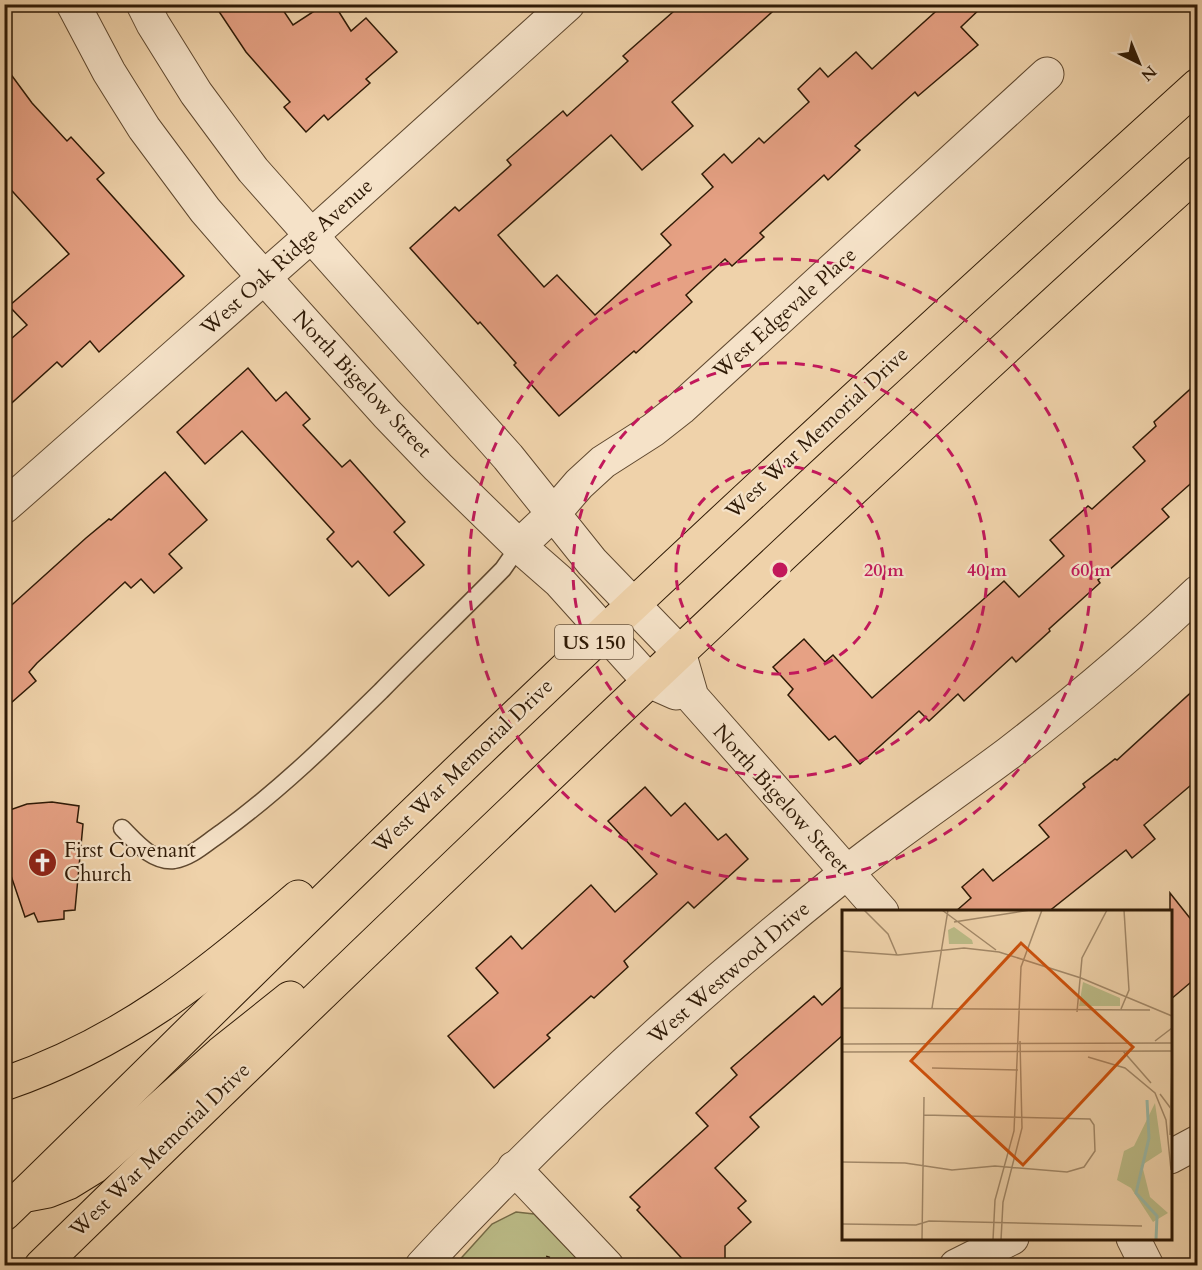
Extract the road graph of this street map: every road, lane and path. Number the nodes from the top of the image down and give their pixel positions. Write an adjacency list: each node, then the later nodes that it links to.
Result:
1 (73, 4): 8 (street, North Bigelow Street)
2 (143, 4): 7 (street, North Bigelow Street)
3 (568, 4): 7 (street, West Oak Ridge Avenue)
4 (1047, 74): 10 (street, West Edgevale Place)
5 (1197, 85): 13 (highway, West War Memorial Drive / US 150)
6 (1197, 172): 15 (highway, West War Memorial Drive / US 150)
7 (311, 236): 8 (street, West Oak Ridge Avenue); 10 (street, North Bigelow Street)
8 (264, 277): 9 (street, West Oak Ridge Avenue); 11 (street, North Bigelow Street)
9 (4, 507)
10 (554, 513): 11 (street, West Edgevale Place); 13 (street, North Bigelow Street)
11 (519, 546): 14 (street, North Bigelow Street); 20 (lane)
12 (1197, 592): 21 (street, West Westwood Drive)
13 (634, 604): 14 (highway, West War Memorial Drive / US 150); 15 (street, North Bigelow Street)
14 (604, 633): 16 (street, North Bigelow Street); 17 (highway, West War Memorial Drive / US 150)
15 (679, 651): 16 (highway, West War Memorial Drive / US 150); 18 (street, North Bigelow Street)
16 (649, 681): 18 (street, North Bigelow Street); 19 (highway, West War Memorial Drive / US 150)
17 (540, 692): 23 (highway); 28 (highway, West War Memorial Drive / US 150)
18 (705, 712): 21 (street, North Bigelow Street)
19 (529, 795): 27 (highway, West War Memorial Drive / US 150); 28 (highway)
20 (122, 828)
21 (847, 873): 22 (street, North Bigelow Street); 26 (street, West Westwood Drive)
22 (880, 910)
23 (4, 1084)
24 (1197, 1142): 25 (street)
25 (1172, 1156)
26 (514, 1168): 33 (street, West Westwood Drive); 34 (street)
27 (135, 1175): 31 (highway, West War Memorial Drive / US 150); 32 (highway)
28 (11, 1203)
29 (1010, 1240): 35 (street)
30 (1134, 1240): 36 (street)
31 (41, 1266)
32 (48, 1266)
33 (422, 1266)
34 (607, 1266)
35 (956, 1266)
36 (1147, 1266)

